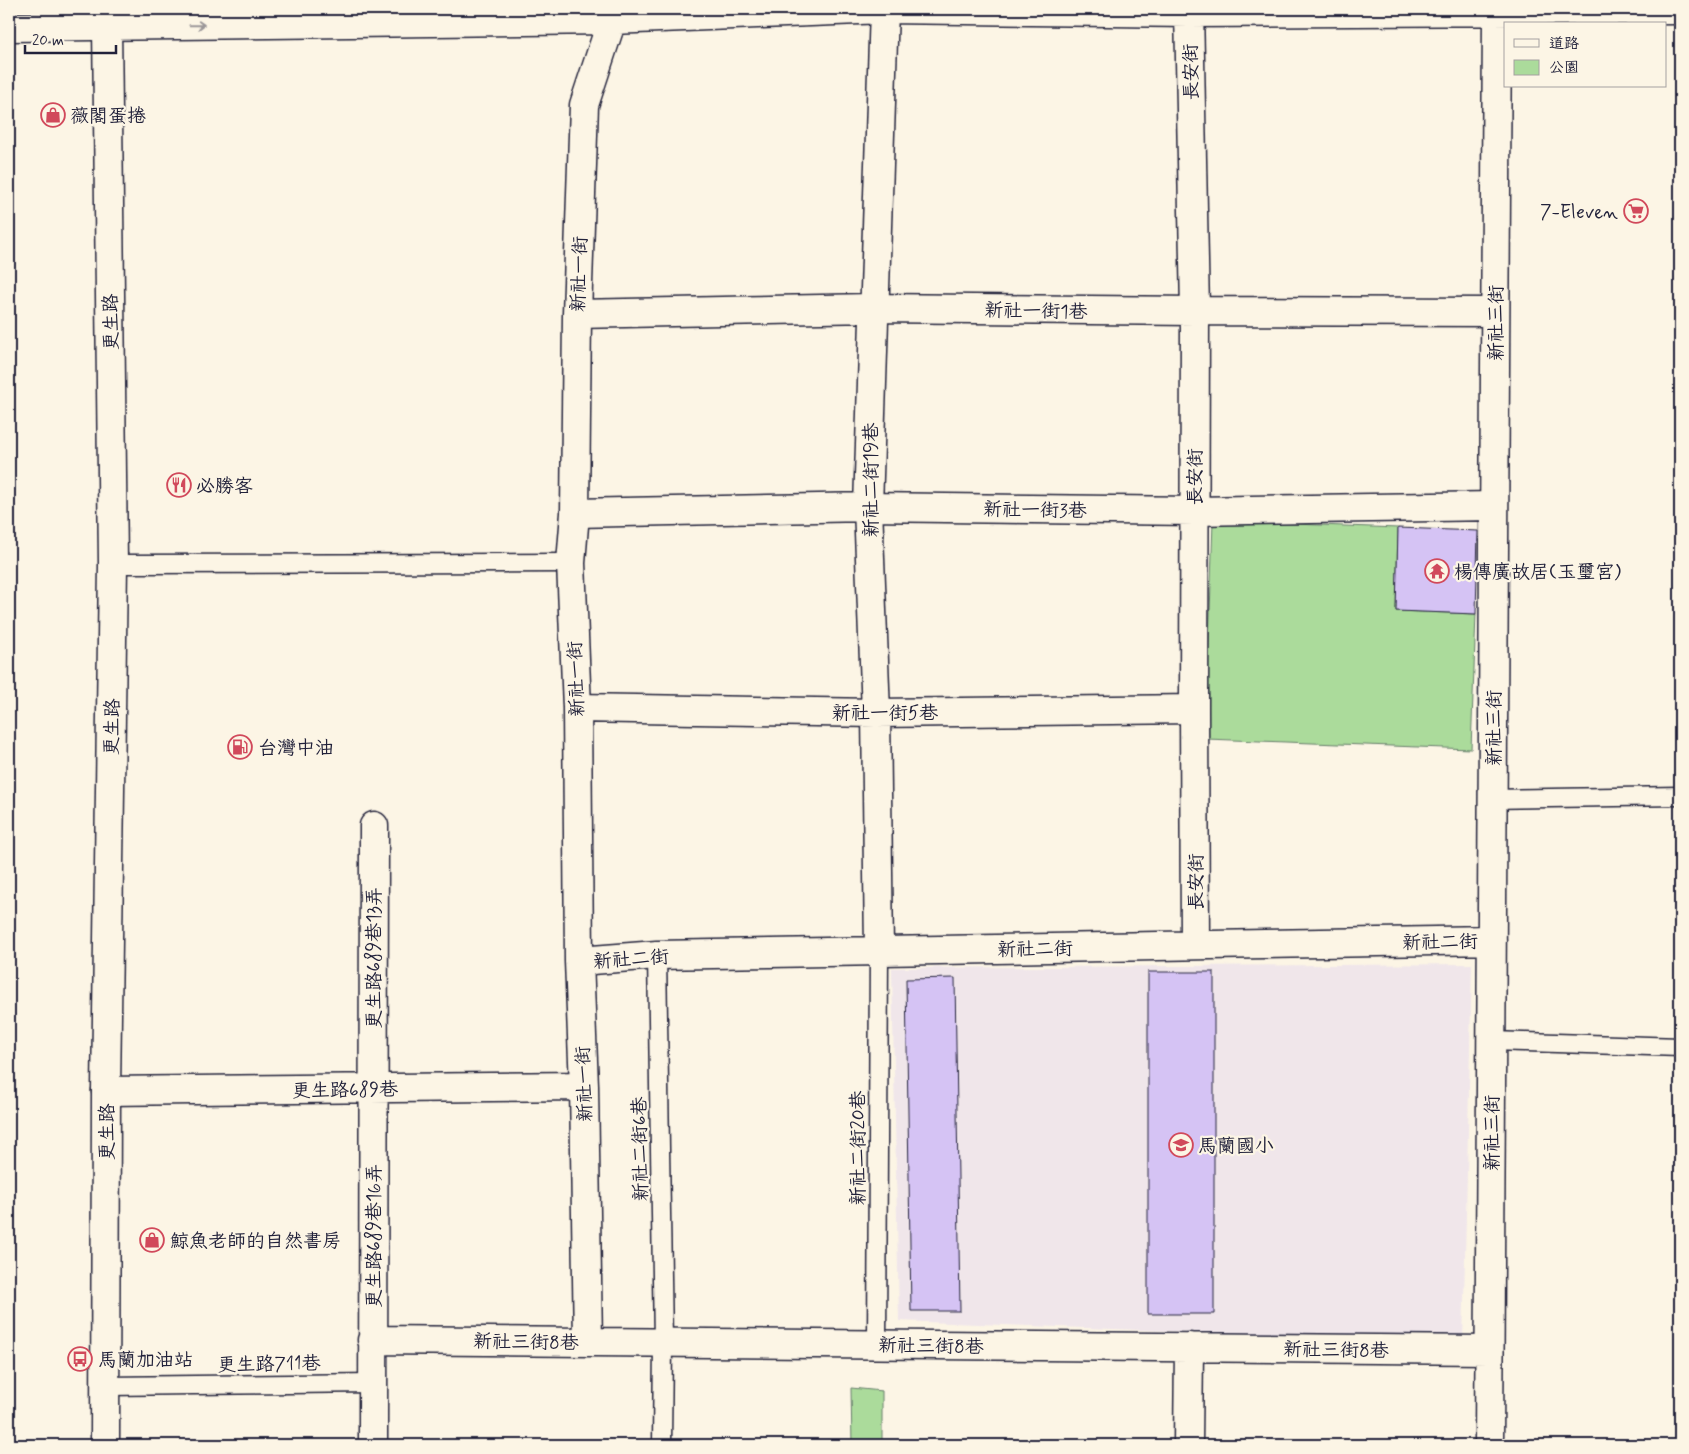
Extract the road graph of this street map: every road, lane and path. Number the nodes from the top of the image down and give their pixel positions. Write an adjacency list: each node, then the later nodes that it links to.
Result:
1 (884, 9): 4 (street); 5 (street); 8 (street, 新社二街19巷)
2 (1497, 10): 3 (street); 4 (street); 10 (street, 新社三街)
3 (1680, 10)
4 (1189, 11): 9 (street, 長安街)
5 (616, 15): 6 (street, one-way to 5); 11 (street, 新社一街)
6 (108, 17): 7 (street); 17 (street, 更生路)
7 (9, 27)
8 (874, 308): 9 (street, 新社一街1巷); 11 (street, 新社一街1巷); 13 (street, 新社二街19巷)
9 (1195, 311): 10 (street, 新社一街1巷); 14 (street, 長安街)
10 (1495, 312): 12 (street, 新社三街)
11 (577, 314): 15 (street, 新社一街)
12 (1494, 506): 14 (street, 新社一街3巷); 22 (street, 新社三街)
13 (868, 507): 14 (street, 新社一街3巷); 15 (street, 新社一街3巷); 20 (street, 新社二街19巷)
14 (1194, 511): 19 (street, 長安街)
15 (575, 513): 16 (street, 新社一街)
16 (571, 563): 17 (lane); 18 (street, 新社一街)
17 (113, 564): 33 (street, 更生路)
18 (577, 708): 20 (street, 新社一街5巷); 28 (street, 新社一街)
19 (1194, 709): 20 (street, 新社一街5巷); 25 (street, 長安街)
20 (876, 713): 26 (street, 新社二街19巷)
21 (1680, 796): 22 (lane)
22 (1492, 799): 24 (street, 新社三街)
23 (374, 826): 32 (street, 更生路689巷13弄)
24 (1492, 940): 25 (street, 新社二街); 29 (street, 新社三街)
25 (1195, 945): 26 (street, 新社二街)
26 (879, 951): 27 (street, 新社二街); 37 (lane, 新社二街20巷)
27 (656, 955): 28 (street, 新社二街); 36 (lane, 新社二街6巷)
28 (579, 961): 31 (street, 新社一街)
29 (1491, 1041): 30 (lane); 39 (street, 新社三街)
30 (1680, 1047)
31 (584, 1086): 32 (street, 更生路689巷); 35 (street, 新社一街)
32 (373, 1089): 33 (street, 更生路689巷); 34 (street, 更生路689巷16弄)
33 (106, 1091): 41 (street, 更生路)
34 (372, 1340): 35 (street, 新社三街8巷); 40 (street, 更生路689巷16弄)
35 (588, 1342): 36 (street, 新社三街8巷)
36 (663, 1342): 37 (street, 新社三街8巷); 44 (lane, 新社二街6巷)
37 (877, 1344): 38 (street, 新社三街8巷)
38 (1189, 1347): 39 (street, 新社三街8巷); 45 (street)
39 (1489, 1350): 46 (street, 新社三街)
40 (373, 1383): 41 (lane, 更生路711巷); 43 (street, 更生路689巷16弄)
41 (106, 1386): 42 (street, 更生路)
42 (105, 1445)
43 (373, 1445)
44 (662, 1445)
45 (1188, 1445)
46 (1489, 1445)

